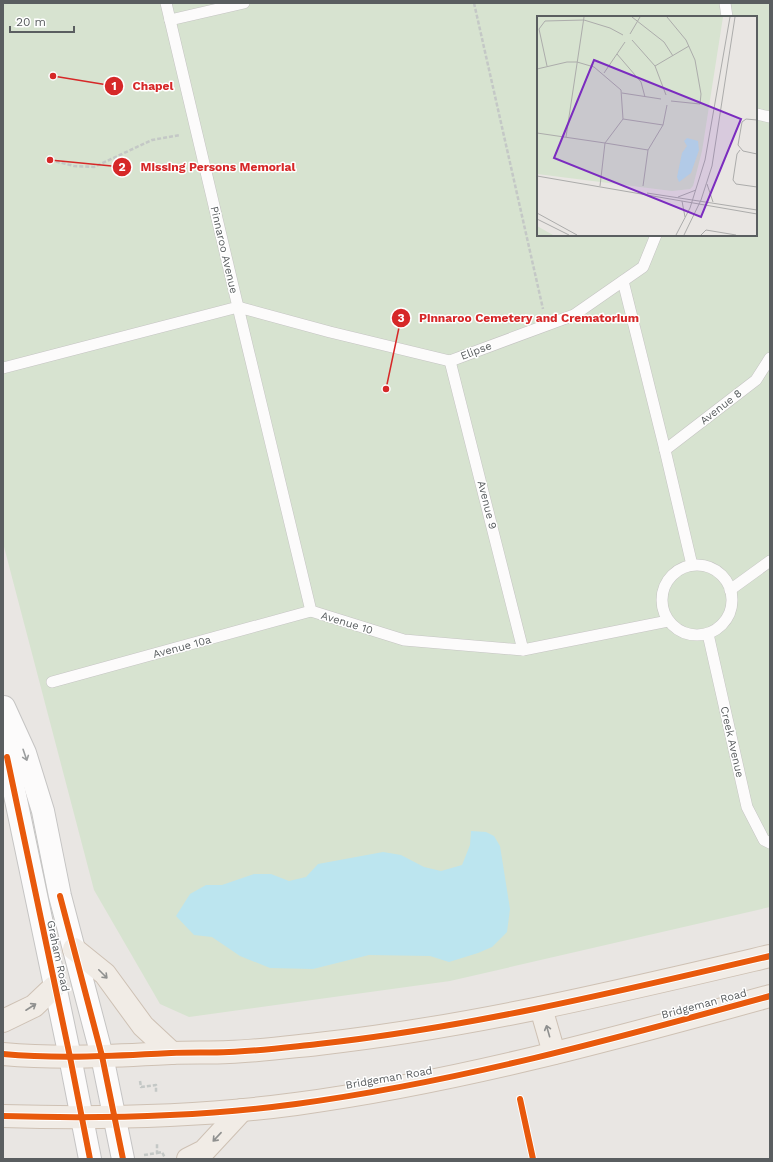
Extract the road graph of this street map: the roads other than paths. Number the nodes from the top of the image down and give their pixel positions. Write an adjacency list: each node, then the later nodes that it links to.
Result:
1 (166, 3): 5 (lane, Pinnaroo Avenue)
2 (244, 3): 5 (lane)
3 (725, 3): 4 (lane)
4 (727, 16)
5 (170, 20): 10 (lane, Pinnaroo Avenue)
6 (757, 114): 7 (lane)
7 (770, 117)
8 (656, 236): 9 (lane, Elipse)
9 (623, 281): 12 (lane, Elipse); 14 (lane)
10 (238, 307): 12 (lane, Elipse); 13 (lane, Pinnaroo Avenue); 18 (lane, Avenue 10)
11 (770, 358): 14 (lane, Avenue 8)
12 (450, 361): 21 (lane, Avenue 9)
13 (3, 368)
14 (665, 450): 16 (lane)
15 (770, 561): 17 (lane)
16 (692, 565): 17 (lane); 19 (lane)
17 (730, 590): 20 (lane)
18 (311, 611): 21 (lane, Avenue 10); 22 (lane, Avenue 10a)
19 (668, 621): 20 (lane); 21 (lane, Avenue 10)
20 (708, 634): 24 (lane, Creek Avenue)
21 (523, 650)
22 (52, 682)
23 (3, 705): 25 (street, Graham Road, one-way to 25); 27 (street, Graham Road)
24 (770, 843)
25 (74, 949): 31 (main road, one-way to 31); 34 (street, Graham Road)
26 (770, 956): 29 (main road)
27 (54, 987): 30 (main road, one-way to 27); 35 (street, Graham Road)
28 (770, 996): 32 (main road, Bridgeman Road)
29 (542, 1008): 31 (main road); 32 (main road, one-way to 29)
30 (3, 1021)
31 (172, 1053): 34 (main road)
32 (554, 1053): 36 (main road, Bridgeman Road)
33 (3, 1054): 35 (main road)
34 (102, 1056): 35 (main road); 39 (street, Graham Road)
35 (70, 1057): 38 (street, Graham Road)
36 (242, 1110): 39 (main road, Bridgeman Road); 42 (main road, one-way to 42)
37 (3, 1116): 38 (main road, Bridgeman Road)
38 (82, 1117): 39 (main road, Bridgeman Road); 41 (street, Graham Road)
39 (114, 1117): 40 (street, Graham Road)
40 (132, 1157)
41 (90, 1159)
42 (188, 1159)

